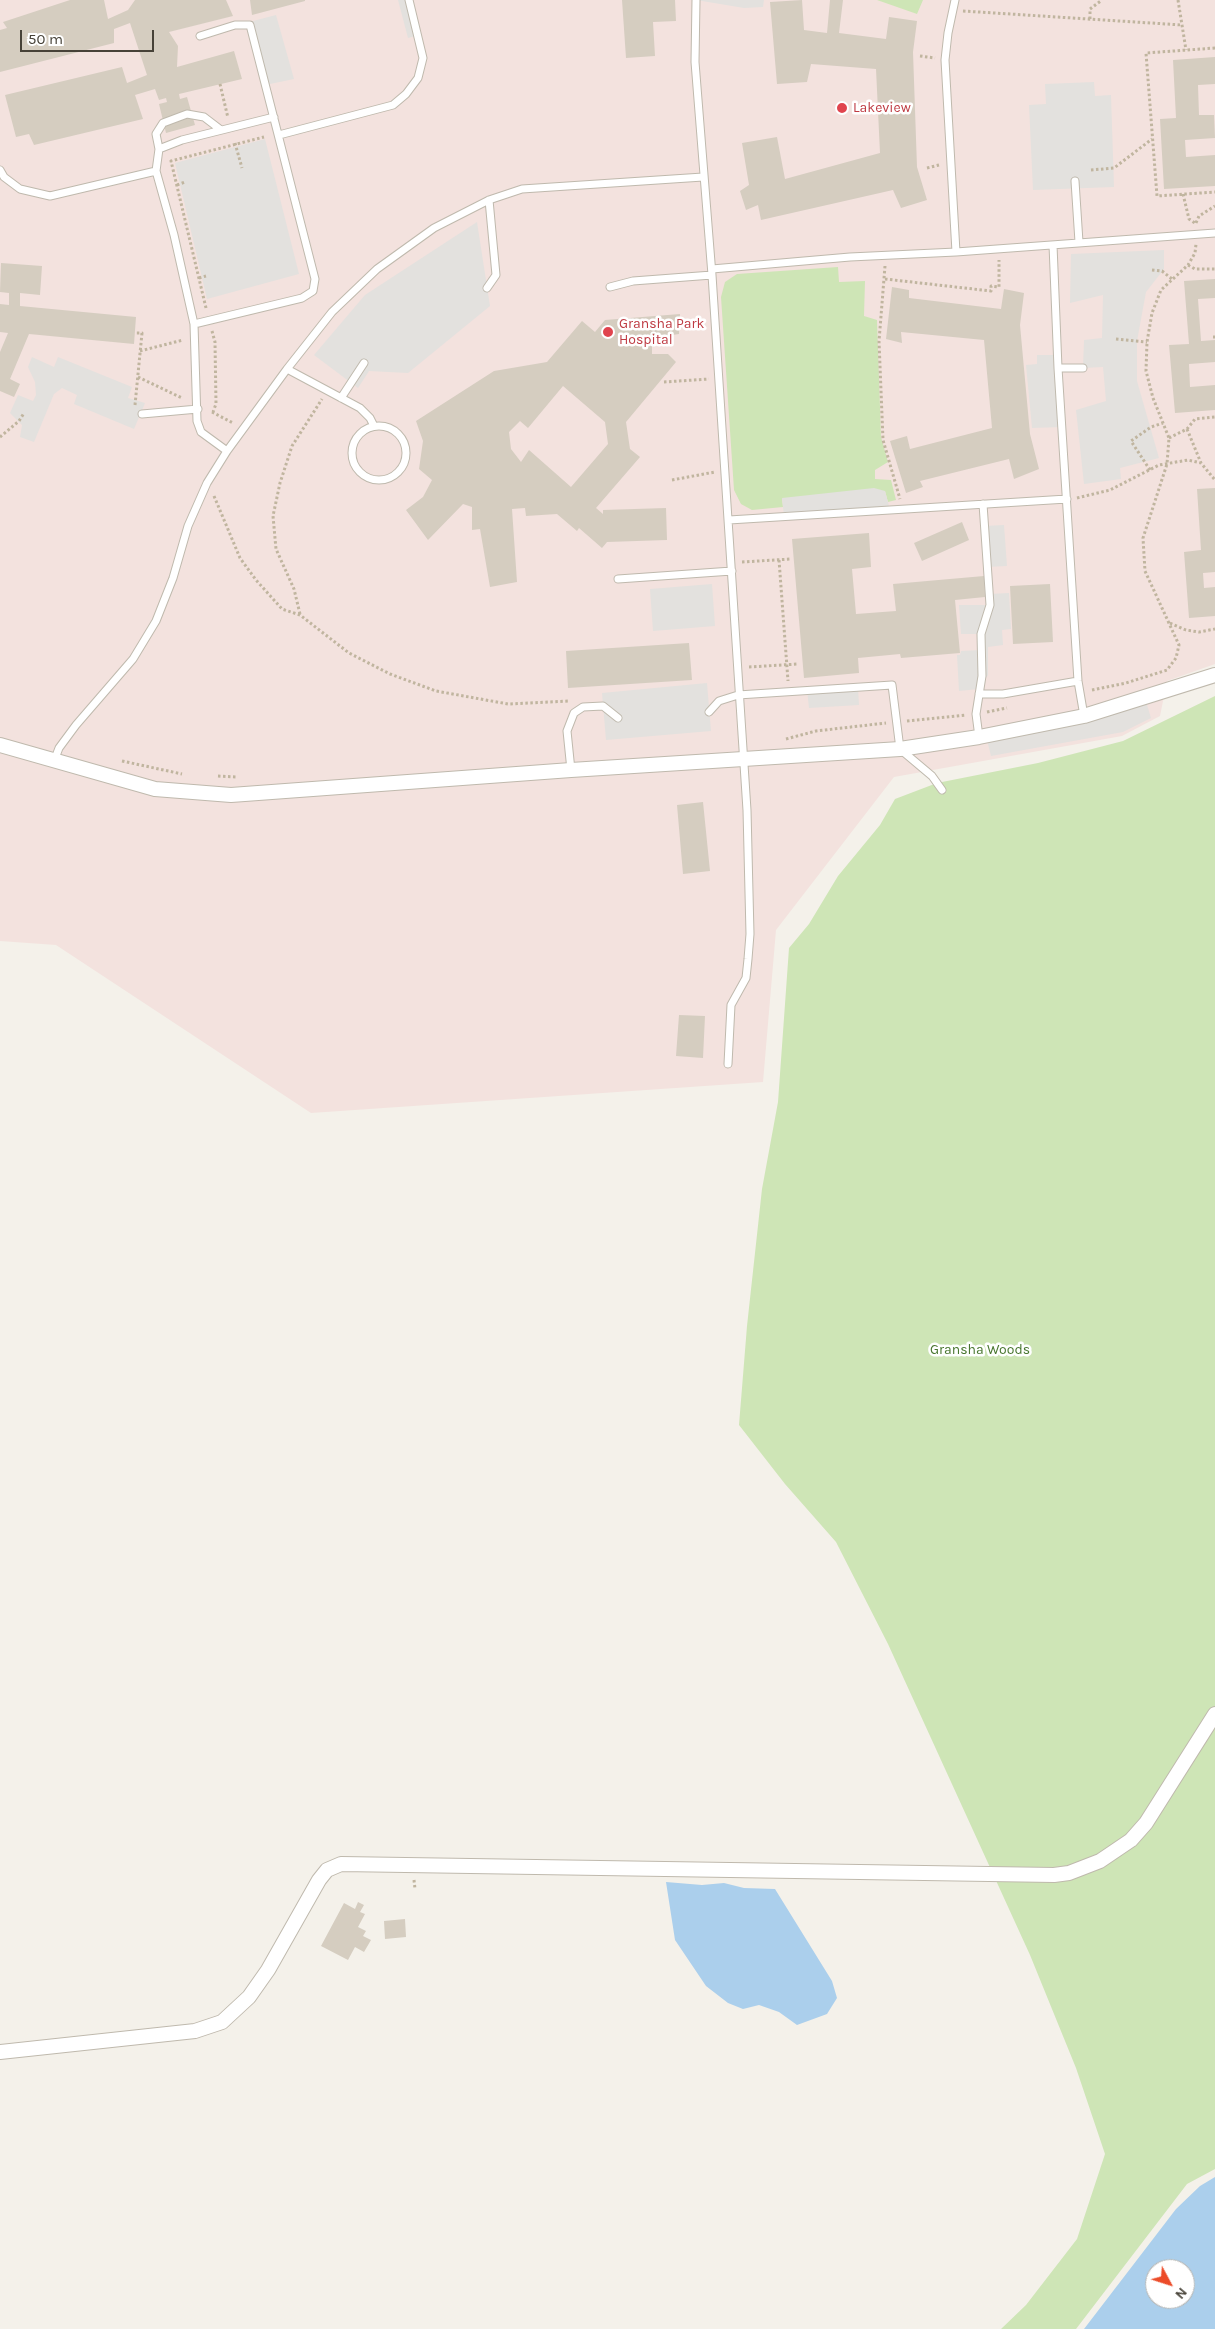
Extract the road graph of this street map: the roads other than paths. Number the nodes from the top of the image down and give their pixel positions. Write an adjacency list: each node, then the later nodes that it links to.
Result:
1 (410, 0): 7 (lane)
2 (696, 0): 11 (lane)
3 (955, 0): 17 (lane)
4 (200, 36): 5 (lane)
5 (274, 117): 6 (lane); 7 (lane)
6 (221, 130): 8 (lane); 8 (lane)
7 (278, 135): 21 (lane)
8 (159, 149): 10 (lane)
9 (0, 170): 10 (lane)
10 (156, 171): 21 (lane)
11 (703, 177): 13 (lane); 18 (lane)
12 (1075, 180): 15 (lane)
13 (489, 200): 20 (lane); 25 (lane)
14 (1215, 233): 15 (lane)
15 (1079, 242): 16 (lane)
16 (1053, 245): 17 (lane); 23 (lane)
17 (956, 252): 18 (lane)
18 (712, 272): 19 (lane); 33 (lane)
19 (610, 287)
20 (487, 288)
21 (194, 324): 27 (lane)
22 (364, 364): 26 (lane)
23 (1058, 368): 24 (lane); 31 (lane)
24 (1084, 368)
25 (287, 369): 26 (lane); 30 (lane)
26 (341, 398): 29 (lane)
27 (198, 409): 28 (lane); 30 (lane)
28 (142, 414)
29 (374, 426): 29 (lane)
30 (227, 452): 47 (lane)
31 (1067, 499): 32 (lane); 37 (lane)
32 (983, 504): 33 (lane); 38 (lane)
33 (729, 520): 34 (lane)
34 (732, 571): 35 (lane); 39 (lane)
35 (618, 579)
36 (1215, 675): 41 (street)
37 (1078, 681): 38 (lane); 41 (lane)
38 (979, 694): 43 (lane)
39 (738, 695): 40 (lane); 45 (lane); 46 (lane)
40 (709, 712)
41 (1084, 716): 43 (street)
42 (618, 718): 48 (lane)
43 (979, 737): 45 (street)
44 (0, 745): 47 (street)
45 (900, 749): 46 (street); 49 (lane)
46 (742, 759): 48 (street); 50 (lane)
47 (54, 761): 48 (street)
48 (571, 770)
49 (942, 790)
50 (728, 1064)
51 (1215, 1714): 52 (street)
52 (0, 2052)

